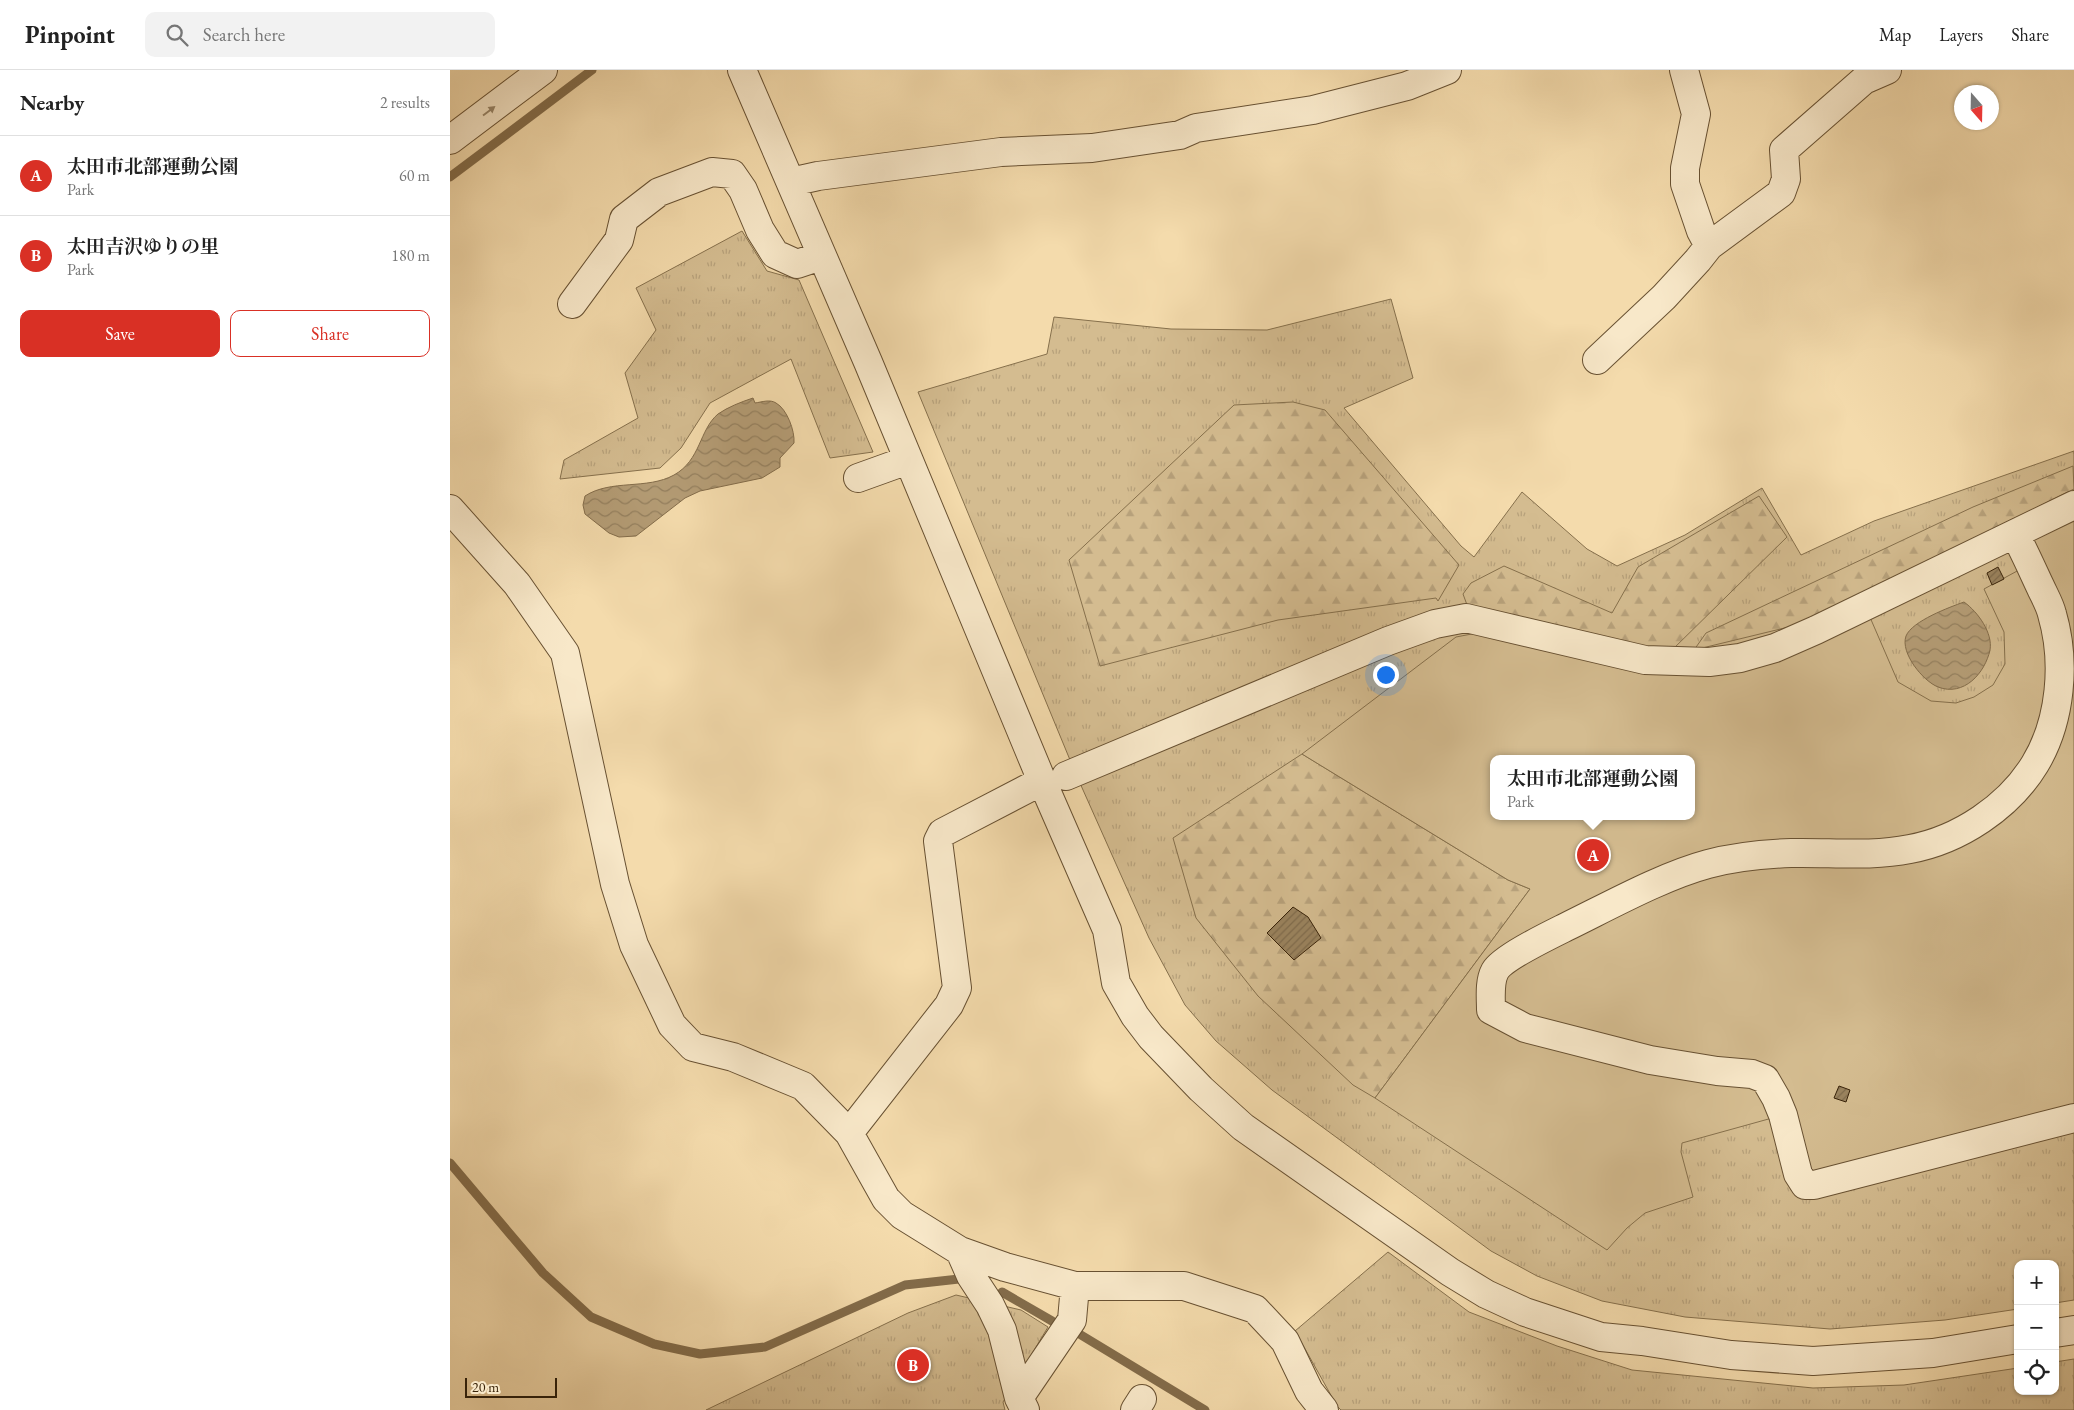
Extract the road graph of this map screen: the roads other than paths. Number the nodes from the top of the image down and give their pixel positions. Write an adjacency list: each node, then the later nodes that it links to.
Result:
1 (543, 70): 6 (street, one-way to 1)
2 (742, 70): 7 (street)
3 (1447, 70): 7 (street)
4 (1684, 70): 8 (street)
5 (1887, 70): 8 (street)
6 (450, 140)
7 (791, 182): 9 (street)
8 (1709, 246): 11 (street)
9 (821, 256): 10 (street); 12 (street)
10 (572, 304)
11 (1597, 360)
12 (908, 460): 13 (street); 17 (street)
13 (858, 478)
14 (2074, 505): 16 (street)
15 (456, 525): 19 (street)
16 (2015, 534): 17 (street); 18 (street)
17 (1054, 778): 19 (street); 24 (street)
18 (2074, 1118)
19 (849, 1133): 20 (street)
20 (960, 1251): 21 (street); 25 (street)
21 (1075, 1286): 25 (street); 26 (street)
22 (2074, 1330): 23 (street)
23 (2059, 1332)
24 (2014, 1340)
25 (1022, 1404)
26 (1324, 1410)

